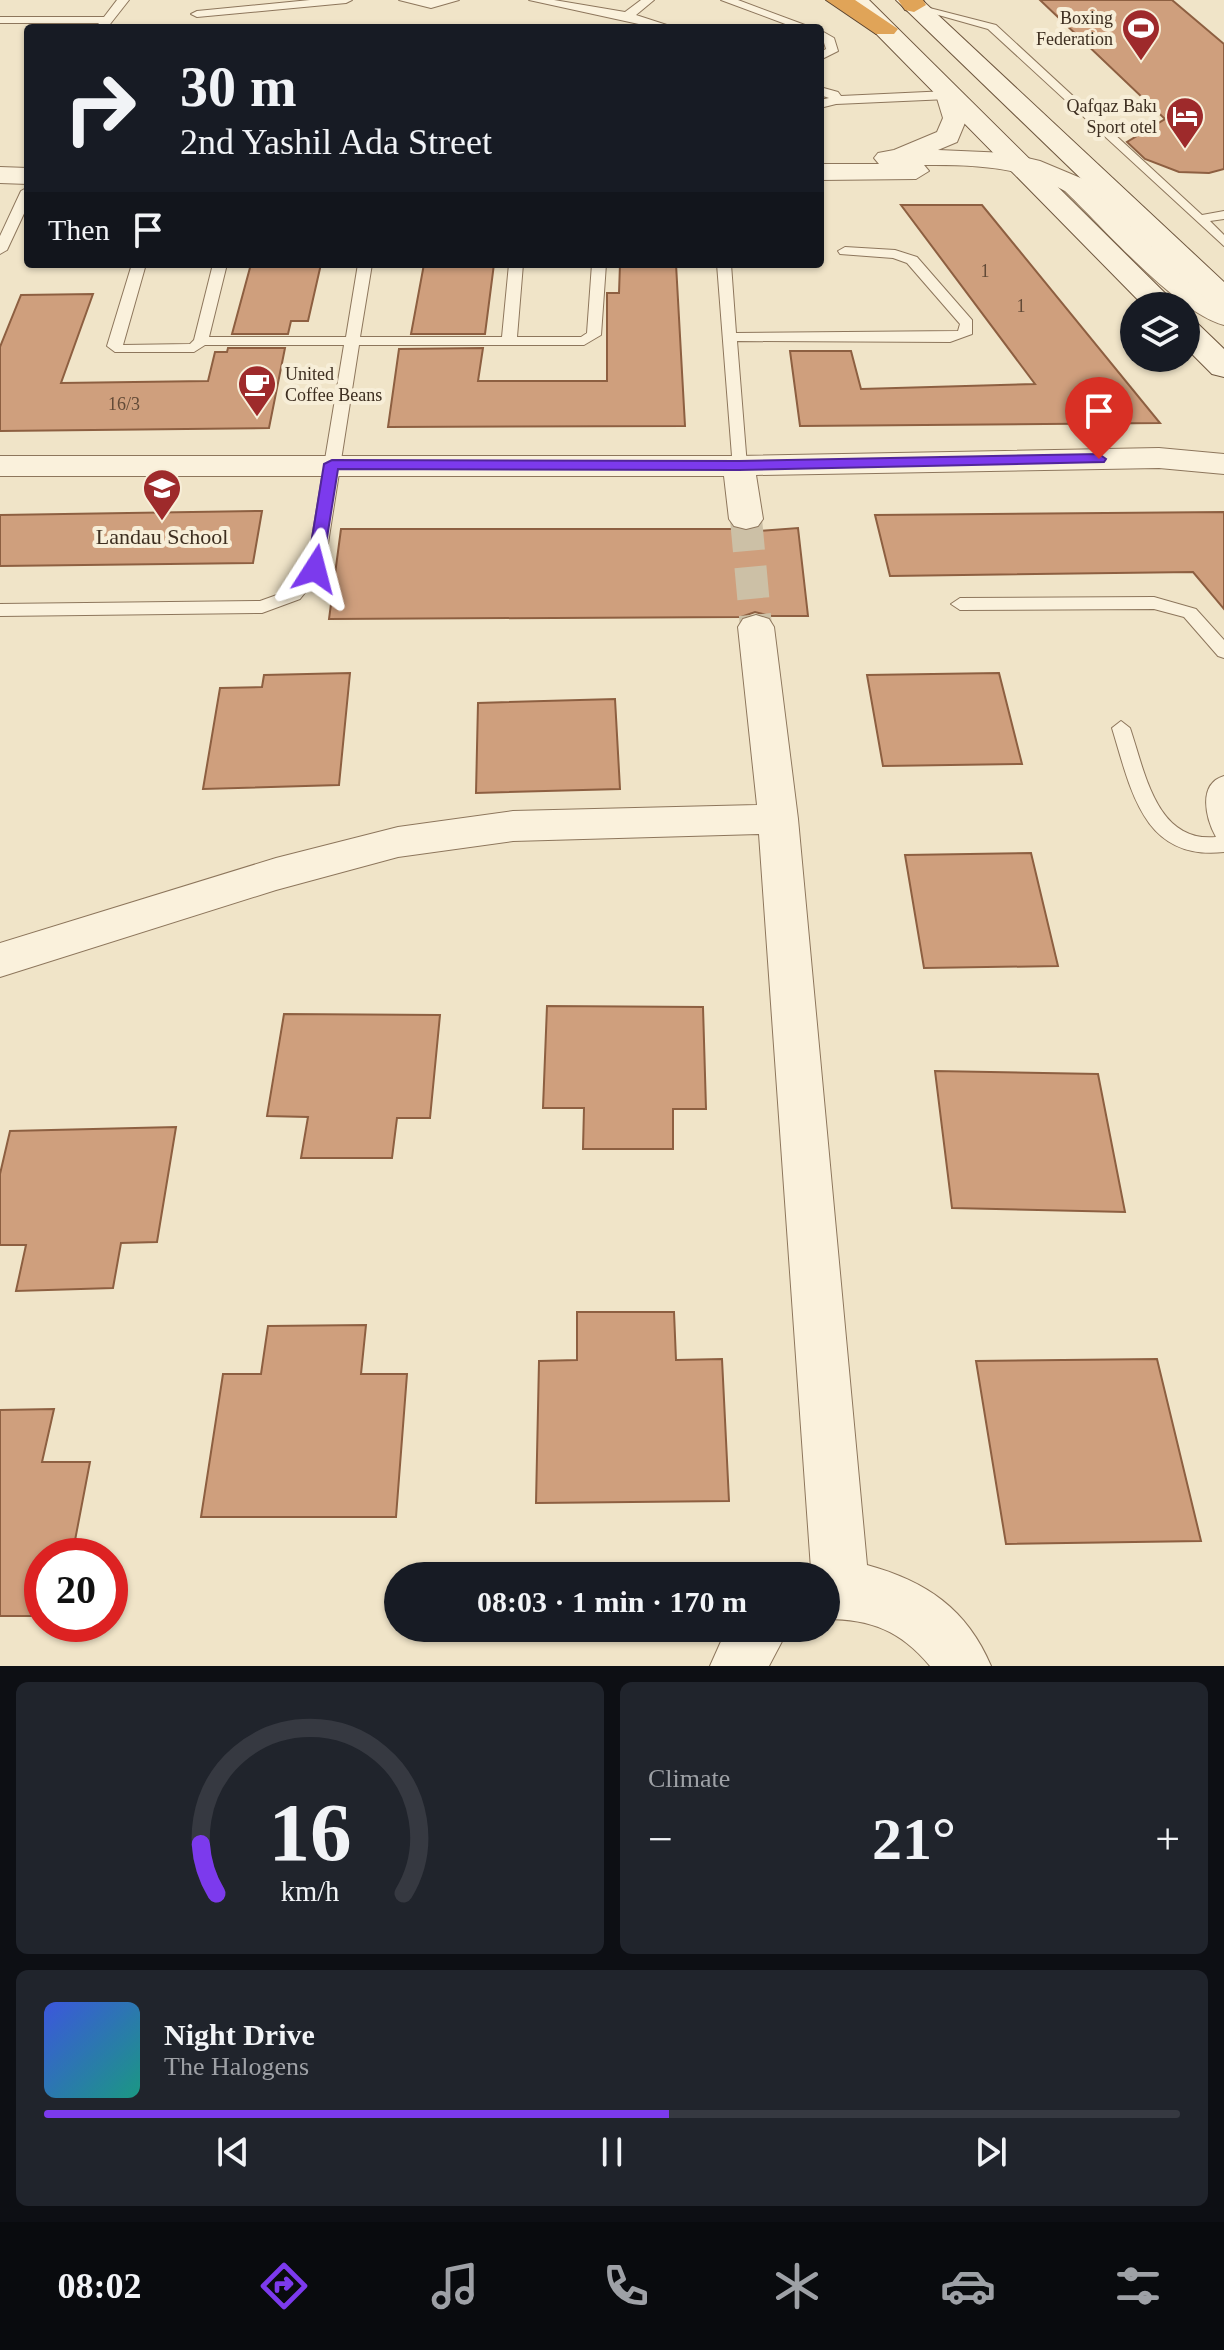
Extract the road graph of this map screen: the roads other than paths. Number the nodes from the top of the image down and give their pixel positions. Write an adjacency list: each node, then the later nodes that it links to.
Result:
1 (123, 0): 11 (lane)
2 (346, 0): 12 (lane)
3 (405, 0): 4 (lane)
4 (453, 0)
5 (535, 0): 13 (lane)
6 (648, 0): 13 (lane)
7 (727, 0): 17 (lane)
8 (838, 0): 18 (highway)
9 (855, 0): 18 (main road)
10 (911, 2): 36 (lane); 47 (main road)
11 (112, 4): 15 (lane)
12 (197, 14)
13 (627, 16): 16 (lane)
14 (0, 20): 15 (lane)
15 (103, 24)
16 (656, 24)
17 (796, 24)
18 (885, 29): 22 (main road)
19 (824, 36): 20 (lane)
20 (824, 54)
21 (824, 92): 23 (lane)
22 (948, 95): 23 (lane); 26 (street); 29 (main road)
23 (836, 100): 24 (lane)
24 (824, 103)
25 (824, 158): 26 (street)
26 (887, 158): 29 (street)
27 (0, 161): 28 (street)
28 (24, 161)
29 (1017, 163): 33 (main road); 48 (street)
30 (824, 172): 33 (street)
31 (0, 175): 32 (street)
32 (24, 176)
33 (1043, 188): 46 (main road)
34 (24, 199): 38 (lane)
35 (1224, 215): 36 (lane)
36 (1200, 219): 37 (lane)
37 (1224, 242)
38 (0, 250)
39 (845, 251): 49 (lane)
40 (138, 268): 51 (lane)
41 (219, 268): 51 (lane)
42 (364, 268): 50 (lane)
43 (516, 268): 52 (lane)
44 (599, 268): 52 (lane)
45 (724, 268): 49 (lane)
46 (1148, 292)
47 (1224, 299)
48 (1224, 316)
49 (729, 337): 60 (lane)
50 (352, 340): 51 (lane); 52 (lane); 57 (lane)
51 (201, 341)
52 (509, 341)
53 (1200, 344): 54 (main road)
54 (1224, 367)
55 (1224, 432): 56 (street)
56 (1159, 458): 58 (street); 60 (street)
57 (332, 464): 59 (street); 60 (street); 63 (lane)
58 (1224, 464)
59 (0, 466)
60 (739, 466): 61 (street)
61 (746, 519)
62 (960, 604): 65 (lane)
63 (0, 610)
64 (756, 627): 68 (street)
65 (1224, 652)
66 (1121, 728): 70 (lane)
67 (1224, 783): 69 (lane)
68 (778, 819): 71 (street); 72 (street)
69 (1224, 833)
70 (1224, 844)
71 (0, 960)
72 (831, 1562)
73 (840, 1589): 76 (street)
74 (750, 1642): 75 (street)
75 (739, 1666)
76 (962, 1666)

